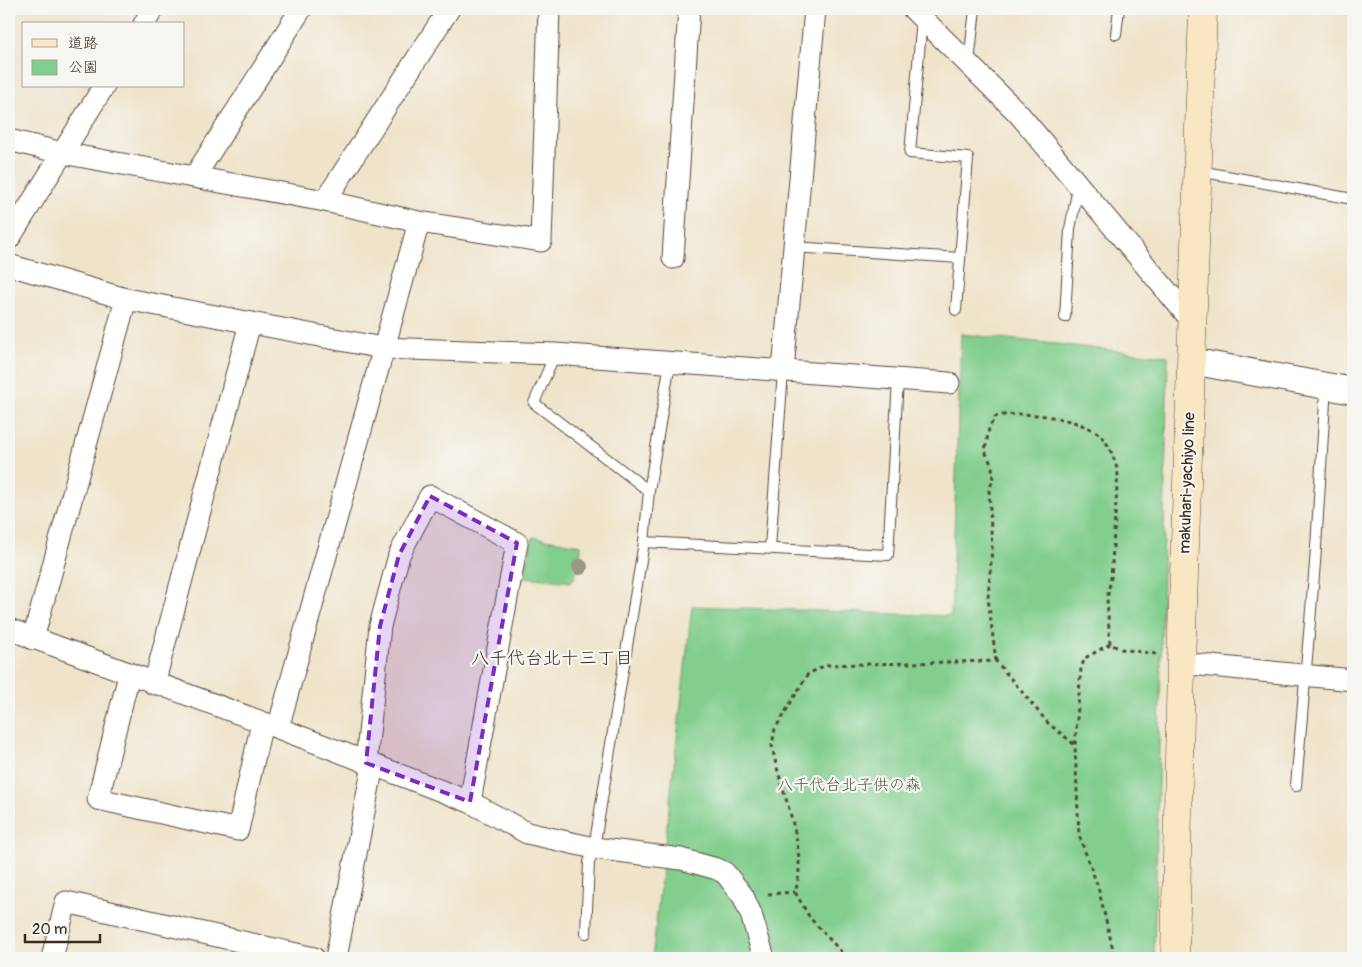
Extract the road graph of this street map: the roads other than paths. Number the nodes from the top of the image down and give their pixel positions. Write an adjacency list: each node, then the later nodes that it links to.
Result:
1 (153, 9): 11 (street)
2 (301, 9): 18 (street)
3 (449, 9): 21 (street)
4 (549, 9): 22 (street)
5 (689, 9): 25 (street)
6 (815, 9): 24 (street)
7 (976, 9): 13 (lane)
8 (1119, 9): 12 (lane)
9 (1203, 9): 17 (main road, makuhari-yachiyo line)
10 (918, 14): 13 (street); 26 (lane)
11 (145, 22)
12 (1116, 34)
13 (969, 64): 19 (street)
14 (103, 88): 16 (street)
15 (9, 140): 16 (street)
16 (62, 153): 18 (street); 23 (street)
17 (1197, 170): 20 (lane); 31 (main road, makuhari-yachiyo line)
18 (195, 176): 21 (street)
19 (1078, 187): 30 (lane); 31 (street)
20 (1353, 199)
21 (325, 201): 22 (street)
22 (419, 222): 33 (street)
23 (9, 239)
24 (793, 247): 26 (lane); 37 (street)
25 (673, 258)
26 (960, 258): 29 (lane)
27 (9, 265): 28 (street)
28 (126, 299): 32 (street); 46 (street)
29 (956, 310)
30 (1065, 316)
31 (1192, 322): 35 (main road, makuhari-yachiyo line)
32 (250, 323): 33 (street); 51 (street)
33 (382, 348): 34 (street); 52 (street)
34 (555, 354): 36 (street); 42 (lane)
35 (1191, 360): 40 (street); 47 (main road, makuhari-yachiyo line)
36 (670, 362): 37 (street); 42 (lane)
37 (782, 372): 38 (street); 44 (lane)
38 (898, 380): 39 (street); 44 (lane)
39 (948, 383)
40 (1326, 386): 41 (street); 49 (lane)
41 (1353, 391)
42 (649, 491): 43 (lane)
43 (644, 542): 44 (lane); 56 (lane)
44 (770, 548)
45 (9, 629): 46 (street)
46 (33, 639): 48 (street)
47 (1172, 659): 49 (street); 62 (main road, makuhari-yachiyo line)
48 (129, 674): 51 (street); 52 (street)
49 (1306, 675): 50 (street); 54 (lane)
50 (1353, 680)
51 (154, 684): 52 (street)
52 (270, 725): 53 (street)
53 (369, 764): 55 (street); 55 (street); 60 (street)
54 (1296, 786)
55 (470, 802): 56 (street)
56 (594, 848): 57 (lane); 61 (street)
57 (586, 933)
58 (52, 958): 59 (street)
59 (314, 958)
60 (336, 958)
61 (764, 958)
62 (1175, 958)

